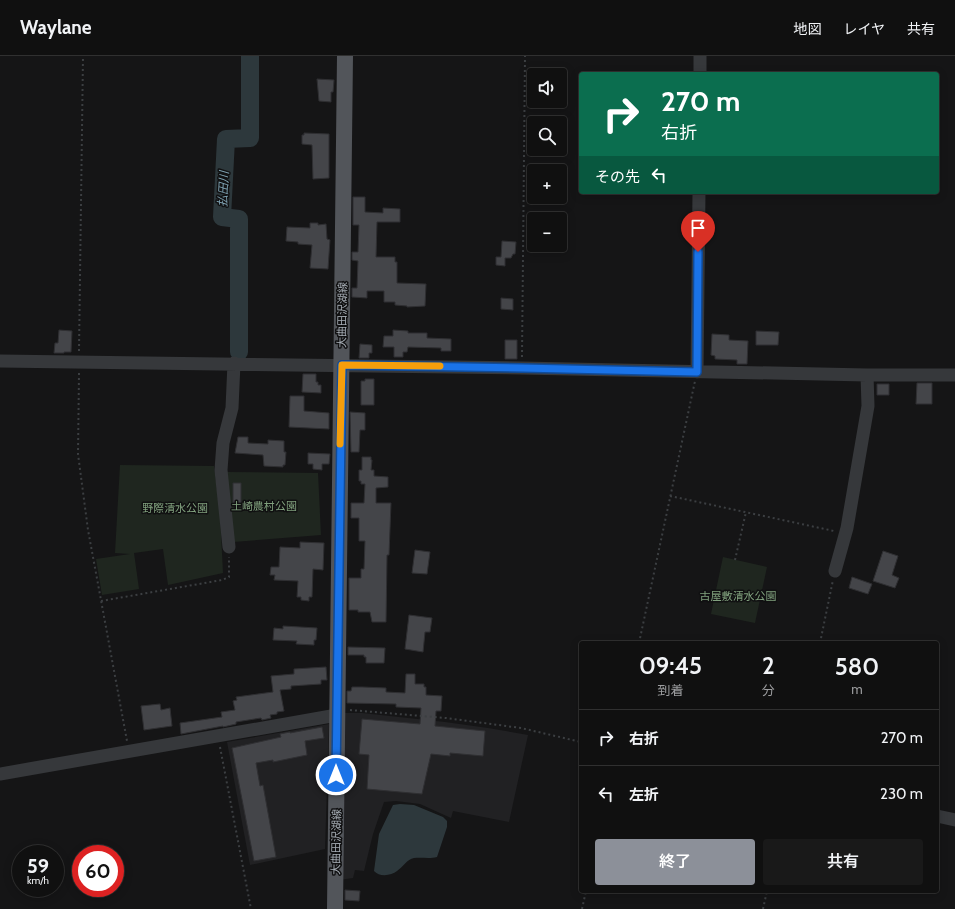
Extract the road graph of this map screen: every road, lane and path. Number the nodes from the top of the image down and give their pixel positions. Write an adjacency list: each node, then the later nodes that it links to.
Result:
1 (83, 56): 8 (path)
2 (345, 56): 10 (main road, 大曲田沢湖線)
3 (525, 56): 11 (path)
4 (700, 56): 5 (street)
5 (700, 72)
6 (699, 194): 12 (street)
7 (0, 361): 8 (street)
8 (79, 362): 9 (street); 21 (path)
9 (234, 364): 10 (street); 18 (street)
10 (342, 365): 11 (street); 24 (main road, 大曲田沢湖線)
11 (522, 368): 12 (street)
12 (697, 372): 13 (street); 15 (path)
13 (868, 375): 14 (street); 17 (street)
14 (955, 375)
15 (670, 496): 16 (path); 22 (path)
16 (746, 512): 17 (path); 19 (path)
17 (845, 533): 20 (street)
18 (229, 547): 21 (path)
19 (735, 560)
20 (835, 572): 23 (path)
21 (101, 601): 27 (path)
22 (639, 641)
23 (820, 641)
24 (337, 712): 25 (street); 26 (path); 34 (main road, 大曲田沢湖線)
25 (218, 736): 27 (street); 33 (path)
26 (579, 742)
27 (129, 752): 28 (street)
28 (0, 774)
29 (939, 816): 30 (street)
30 (955, 820)
31 (586, 893): 35 (path)
32 (767, 893): 36 (path)
33 (251, 909)
34 (335, 909)
35 (582, 909)
36 (763, 909)

